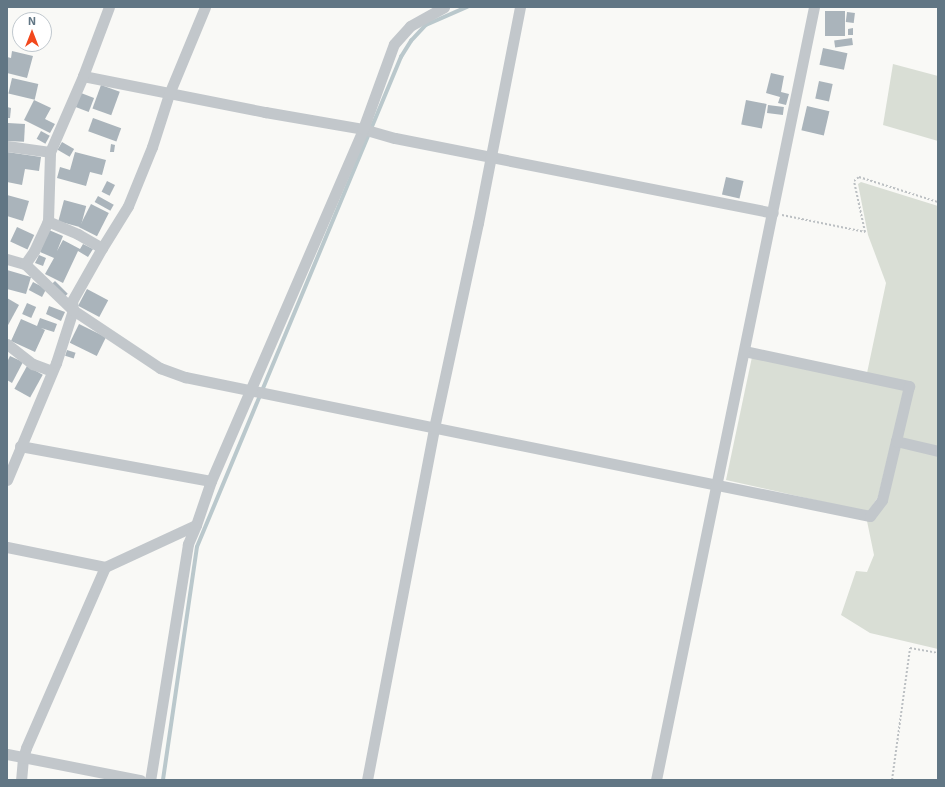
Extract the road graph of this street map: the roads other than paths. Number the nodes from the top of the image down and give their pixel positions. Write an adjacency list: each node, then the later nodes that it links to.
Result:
1 (109, 7): 6 (street)
2 (205, 7): 7 (street)
3 (444, 7): 8 (street)
4 (520, 7): 11 (street)
5 (814, 7): 12 (street)
6 (83, 76): 7 (street); 10 (street)
7 (169, 94): 8 (street); 14 (street)
8 (363, 129): 11 (street); 21 (street)
9 (7, 146): 10 (street)
10 (50, 152): 13 (street)
11 (490, 156): 12 (street); 22 (street)
12 (773, 213): 19 (street)
13 (48, 221): 14 (street); 16 (street)
14 (102, 248): 17 (street)
15 (7, 259): 16 (street)
16 (25, 264): 17 (street)
17 (73, 310): 20 (street); 21 (street)
18 (7, 344): 20 (street)
19 (744, 351): 23 (street); 28 (street)
20 (52, 371): 24 (street)
21 (251, 390): 22 (street); 27 (street)
22 (434, 428): 28 (street); 37 (street)
23 (896, 441): 25 (street); 28 (street)
24 (20, 446): 26 (street); 27 (street)
25 (938, 451)
26 (7, 480)
27 (211, 481): 29 (street)
28 (716, 483): 38 (street)
29 (196, 525): 31 (street); 36 (street)
30 (7, 547): 31 (street)
31 (105, 568): 33 (street)
32 (7, 754): 33 (street)
33 (23, 758): 34 (street); 35 (street)
34 (21, 780)
35 (140, 780)
36 (150, 780)
37 (366, 780)
38 (656, 780)

